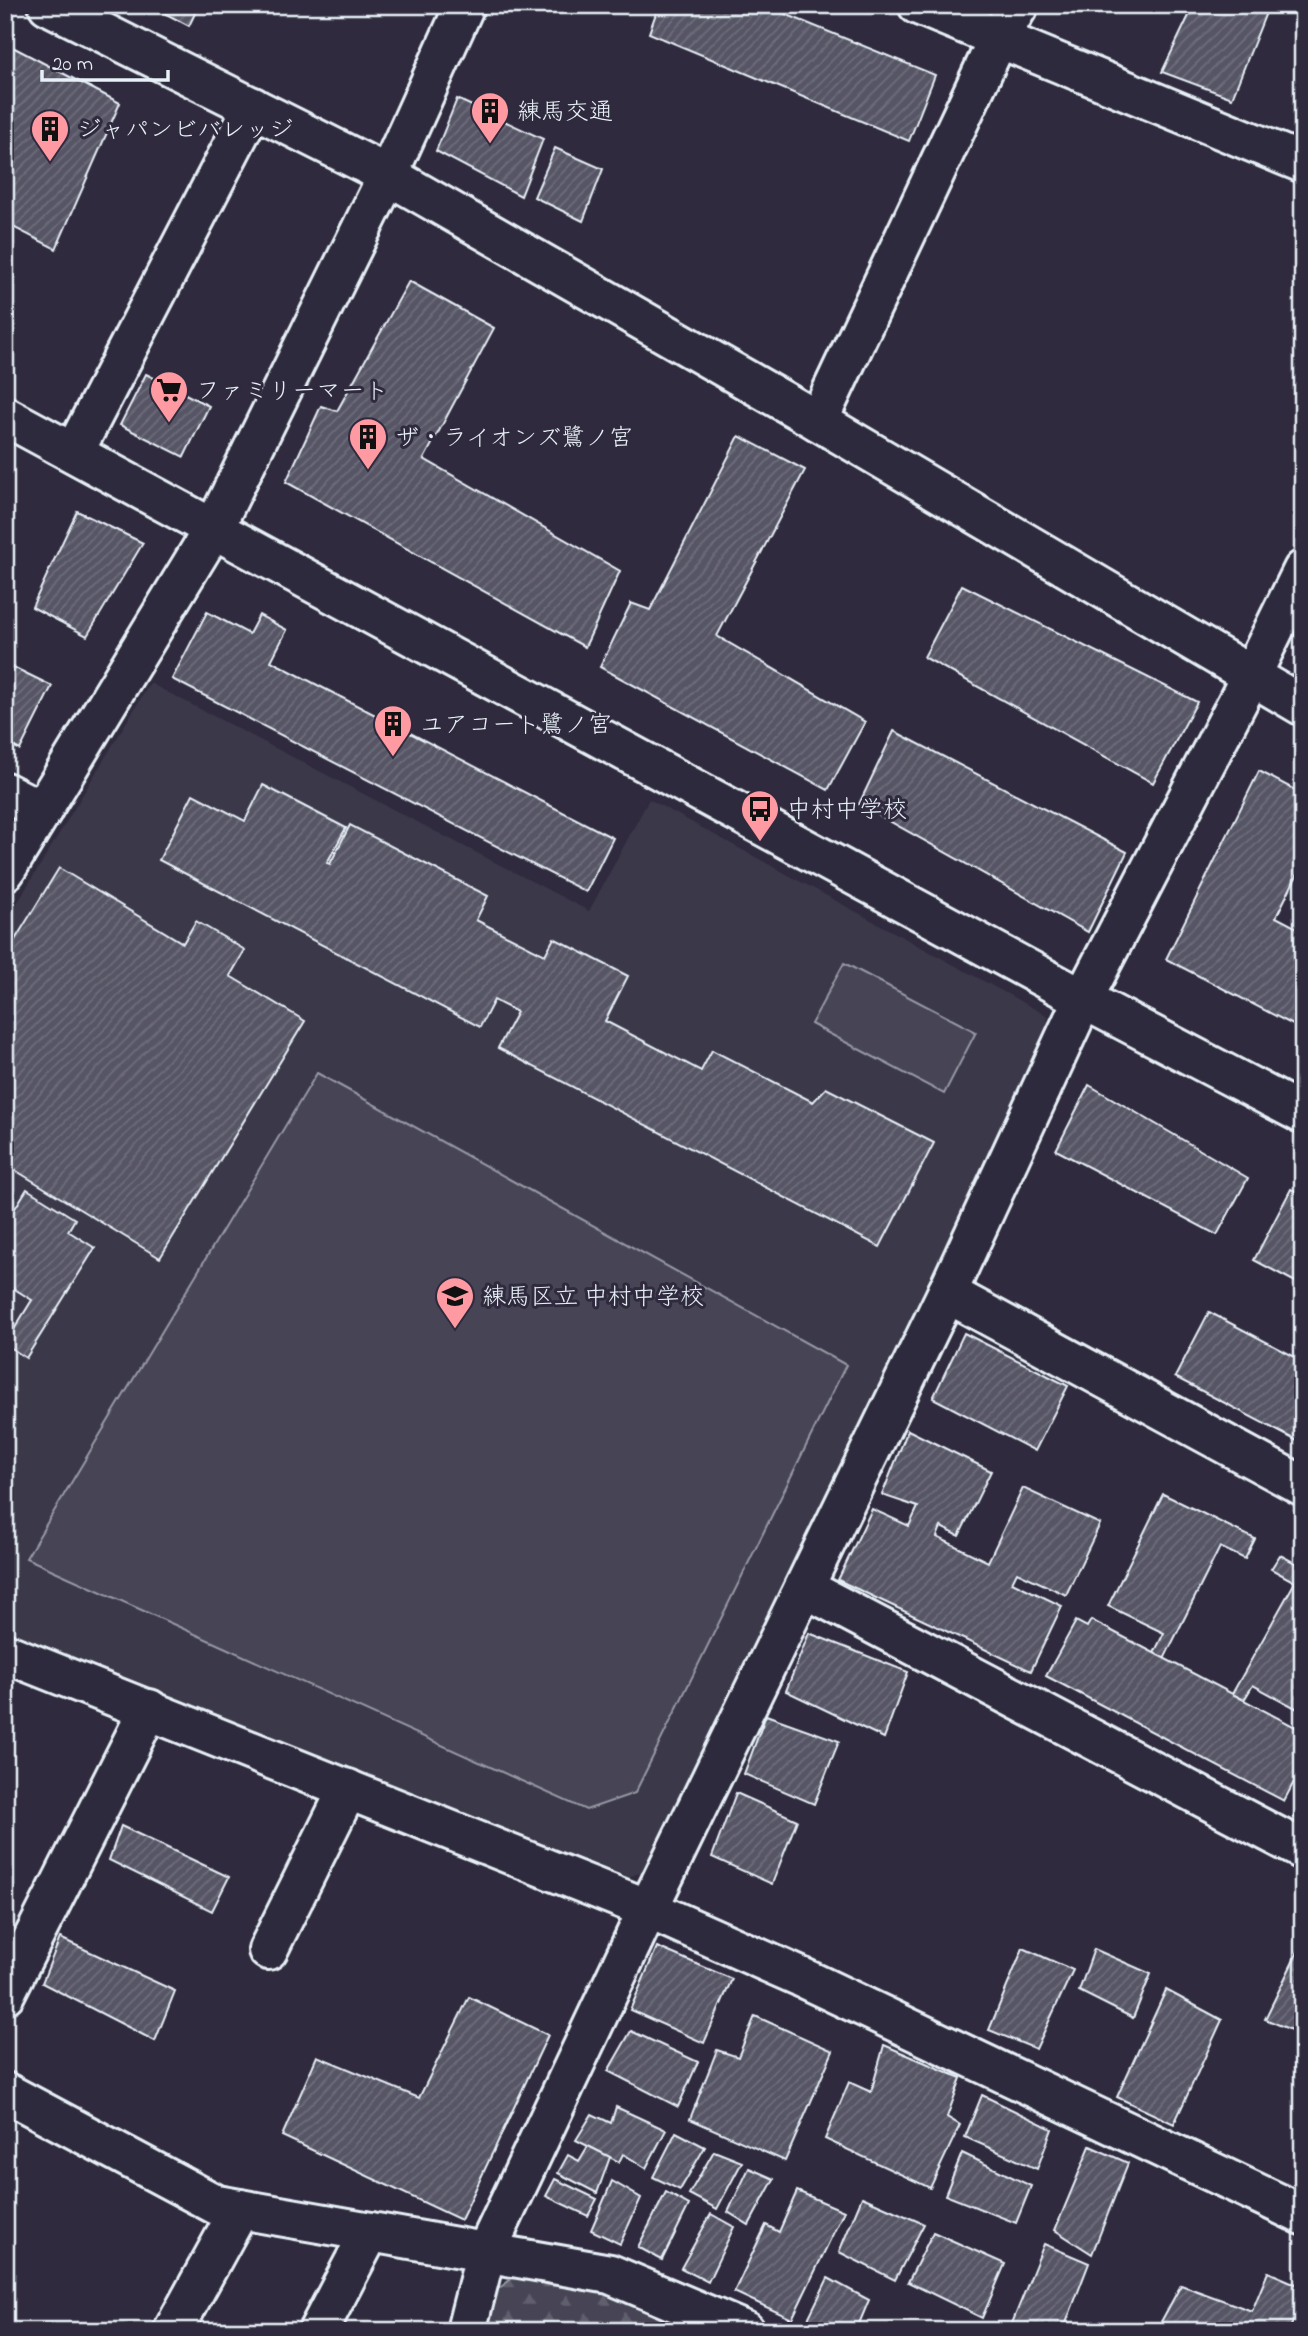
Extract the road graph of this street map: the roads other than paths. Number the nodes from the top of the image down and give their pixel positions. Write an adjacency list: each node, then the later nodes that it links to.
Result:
1 (48, 5): 6 (street)
2 (465, 5): 8 (street)
3 (918, 5): 5 (street)
4 (1019, 5): 5 (street)
5 (999, 37): 7 (street); 10 (street)
6 (253, 107): 8 (street); 11 (street)
7 (1303, 163)
8 (388, 175): 10 (street); 12 (street)
9 (5, 416): 11 (street)
10 (818, 421): 14 (street)
11 (74, 452): 12 (street)
12 (214, 528): 17 (street); 19 (street)
13 (1303, 569): 14 (street)
14 (1252, 674): 15 (street); 19 (street)
15 (1303, 706)
16 (5, 792): 17 (street)
17 (42, 811): 18 (street)
18 (5, 871)
19 (1083, 999): 20 (street); 21 (street)
20 (1303, 1114)
21 (947, 1293): 22 (street); 23 (street)
22 (1303, 1486)
23 (805, 1588): 27 (street); 28 (street)
24 (5, 1653): 25 (street)
25 (149, 1709): 26 (street); 30 (street)
26 (348, 1789): 28 (street); 29 (street)
27 (1303, 1850)
28 (648, 1909): 33 (street); 35 (street)
29 (268, 1950)
30 (5, 1994)
31 (5, 2092): 32 (street)
32 (240, 2209): 34 (street); 36 (street)
33 (1303, 2215)
34 (370, 2232): 35 (street); 37 (street)
35 (486, 2252): 38 (street); 39 (street)
36 (173, 2331)
37 (318, 2331)
38 (466, 2331)
39 (745, 2331)

